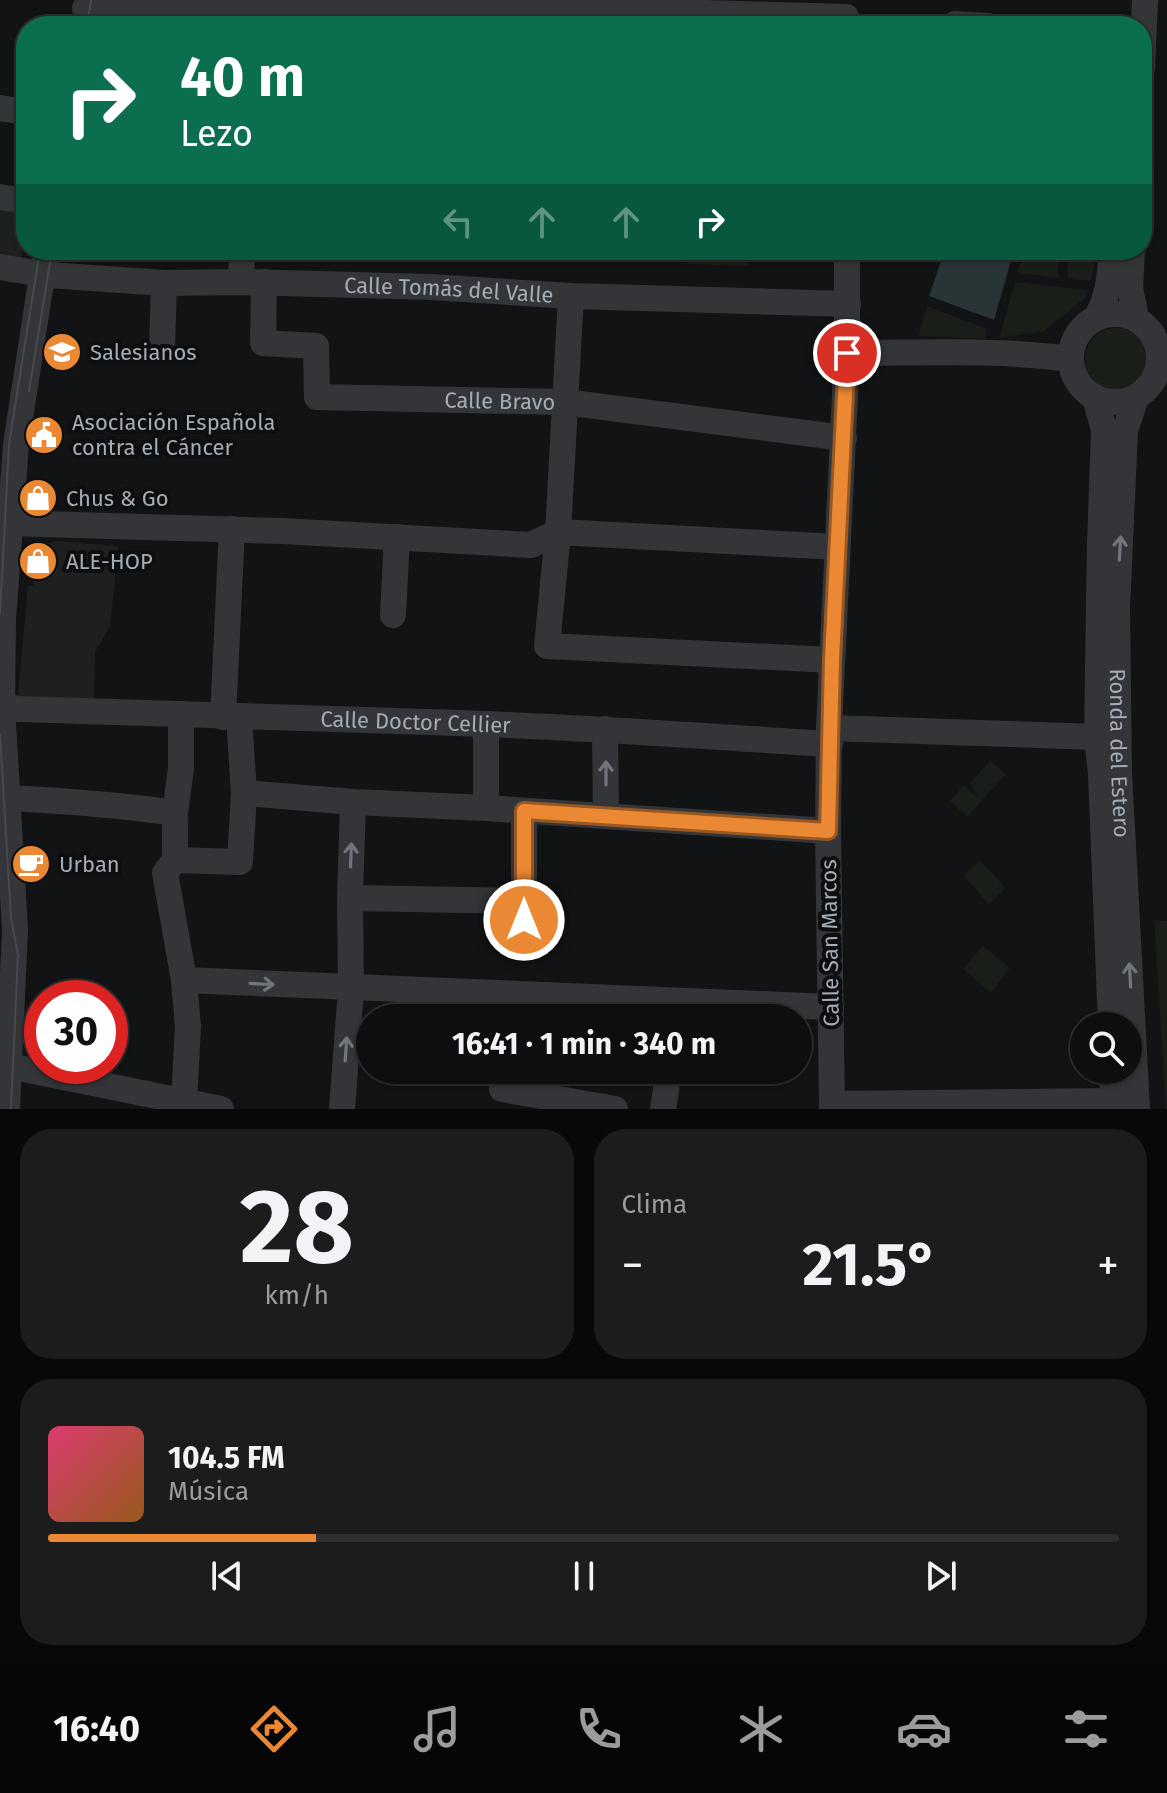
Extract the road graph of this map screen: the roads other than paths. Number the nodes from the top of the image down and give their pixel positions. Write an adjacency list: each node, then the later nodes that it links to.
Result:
1 (84, 11): 2 (street)
2 (341, 12): 3 (street)
3 (634, 12): 4 (street)
4 (846, 14)
5 (245, 260): 11 (street)
6 (847, 260): 14 (street, Calle San Marcos)
7 (1111, 260): 15 (street)
8 (1131, 260): 16 (street)
9 (45, 266): 10 (street, Calle Tomás del Valle); 12 (street, Calle Tomás del Valle); 24 (street)
10 (0, 267)
11 (253, 282): 12 (street, Calle Tomás del Valle); 13 (street, Calle Tomás del Valle); 22 (street, Calle Bravo)
12 (164, 283): 17 (street)
13 (571, 296): 14 (street, Calle Tomás del Valle); 22 (street)
14 (848, 304): 18 (street, Calle San Marcos)
15 (1096, 318): 16 (street); 19 (street)
16 (1136, 318): 21 (street)
17 (162, 348)
18 (847, 353): 19 (street); 23 (street, Calle San Marcos)
19 (1071, 359): 20 (street)
20 (1095, 397): 21 (street); 38 (street, Ronda del Estero)
21 (1136, 397): 63 (street, Ronda del Estero, one-way to 21)
22 (564, 402): 23 (street, Calle Bravo); 27 (street)
23 (844, 438): 29 (street, Calle San Marcos)
24 (8, 443): 25 (street)
25 (6, 510): 26 (street); 34 (street)
26 (232, 529): 28 (street); 33 (street)
27 (558, 532): 28 (street); 29 (street); 31 (street)
28 (397, 537): 30 (street)
29 (837, 547): 31 (street, Calle San Marcos)
30 (393, 615)
31 (832, 660): 37 (street, Calle San Marcos)
32 (181, 714): 33 (street, Calle Doctor Cellier); 34 (street, Calle Doctor Cellier); 44 (street)
33 (231, 717): 35 (street, Calle Doctor Cellier); 39 (street)
34 (2, 723): 40 (street)
35 (486, 724): 36 (street, Calle Doctor Cellier); 42 (street)
36 (605, 729): 37 (street, Calle Doctor Cellier); 45 (street, one-way to 36)
37 (830, 736): 38 (street, Calle Doctor Cellier); 46 (street, Calle San Marcos)
38 (1097, 737): 57 (street, Ronda del Estero)
39 (244, 793): 41 (street); 48 (street)
40 (7, 800): 44 (street); 47 (street)
41 (353, 802): 42 (street); 49 (street, one-way to 41)
42 (486, 808): 43 (street)
43 (524, 811): 45 (street); 50 (street)
44 (175, 813): 48 (street)
45 (606, 816): 46 (street)
46 (828, 831): 56 (street, Calle San Marcos)
47 (5, 839): 58 (street)
48 (175, 860): 52 (street)
49 (350, 898): 50 (street); 53 (street)
50 (524, 901): 51 (street)
51 (524, 940)
52 (184, 980): 53 (street, one-way to 53); 62 (street)
53 (351, 989): 54 (street); 67 (street, one-way to 53)
54 (497, 1004)
55 (812, 1007): 56 (street)
56 (831, 1007): 64 (street, Calle San Marcos)
57 (1110, 1012)
58 (9, 1066): 62 (street); 65 (street)
59 (667, 1084): 69 (street)
60 (1116, 1084): 63 (street)
61 (502, 1089): 68 (street)
62 (184, 1101): 66 (street)
63 (1121, 1106): 64 (street)
64 (832, 1107)
65 (7, 1109)
66 (221, 1109)
67 (342, 1109)
68 (615, 1109)
69 (663, 1109)

